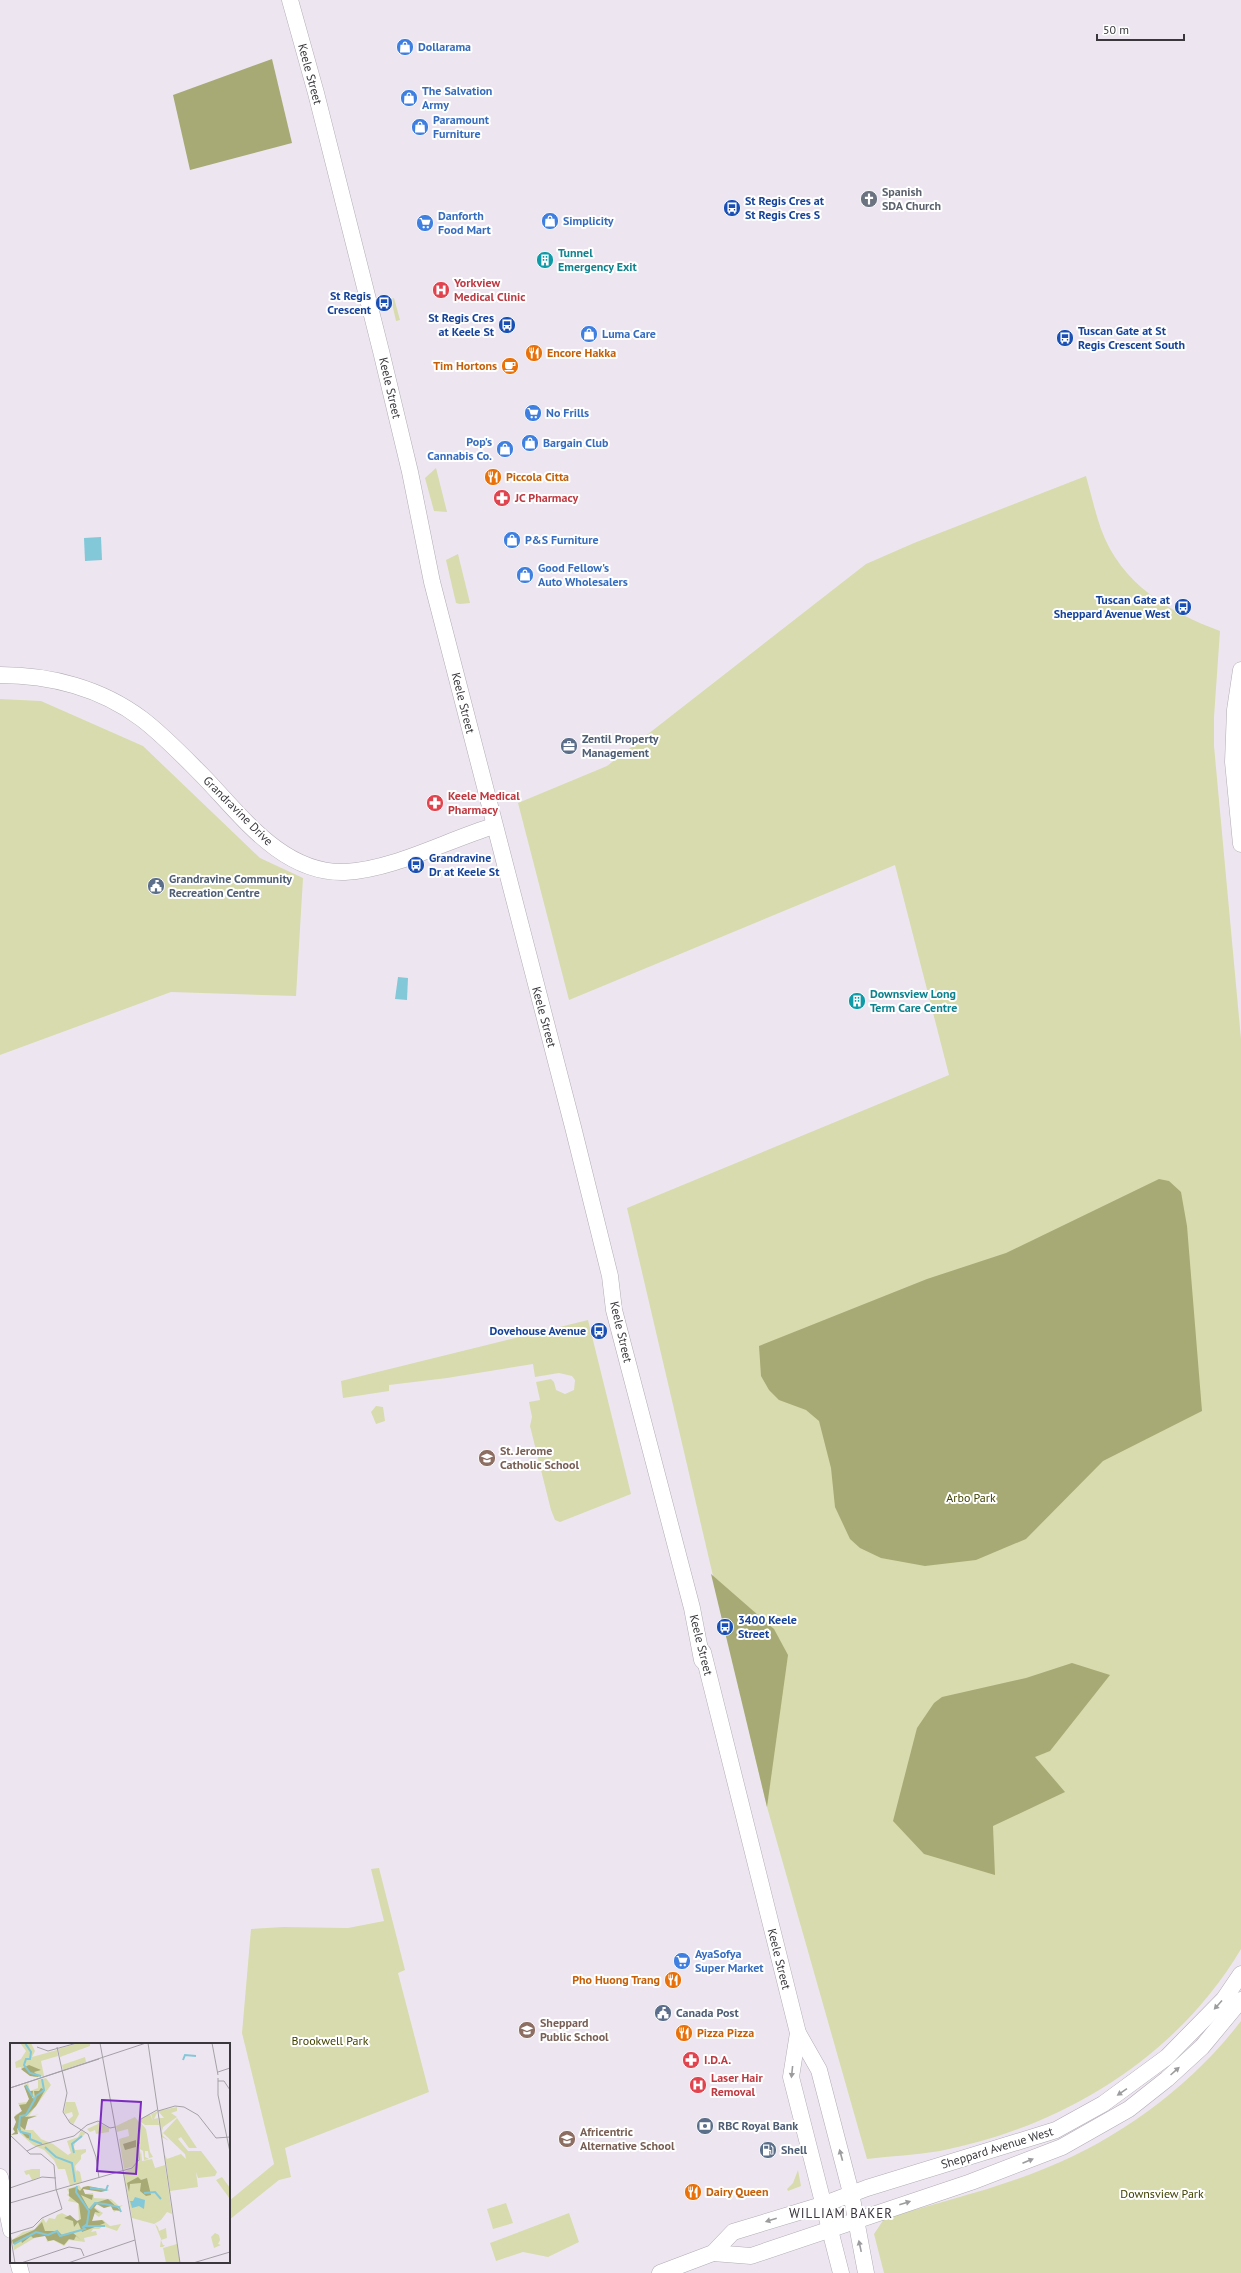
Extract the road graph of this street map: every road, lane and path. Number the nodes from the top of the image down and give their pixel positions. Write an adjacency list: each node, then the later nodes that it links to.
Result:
1 (290, 0): 4 (main road, Keele Street)
2 (1241, 670): 5 (main road)
3 (0, 674): 4 (main road, Grandravine Drive)
4 (494, 826): 8 (main road, Keele Street)
5 (1241, 844)
6 (1241, 1974): 10 (main road, Sheppard Avenue West, one-way to 10)
7 (1241, 2000): 12 (main road, Sheppard Avenue West, one-way to 7)
8 (798, 2033): 10 (main road, Keele Street, one-way to 8); 11 (main road, Keele Street, one-way to 11)
9 (0, 2177): 13 (main road)
10 (851, 2193): 11 (main road, Sheppard Avenue West); 12 (main road, Keele Street)
11 (822, 2205): 14 (main road, Keele Street); 15 (main road, Sheppard Avenue West, one-way to 15)
12 (855, 2220): 14 (main road, Sheppard Avenue West); 20 (main road, Keele Street, one-way to 12)
13 (10, 2225)
14 (828, 2229): 15 (main road, Sheppard Avenue West); 19 (main road, Keele Street)
15 (713, 2253): 18 (main road, Sheppard Avenue West)
16 (18, 2263): 17 (main road)
17 (21, 2273)
18 (660, 2273)
19 (841, 2273)
20 (866, 2273)

